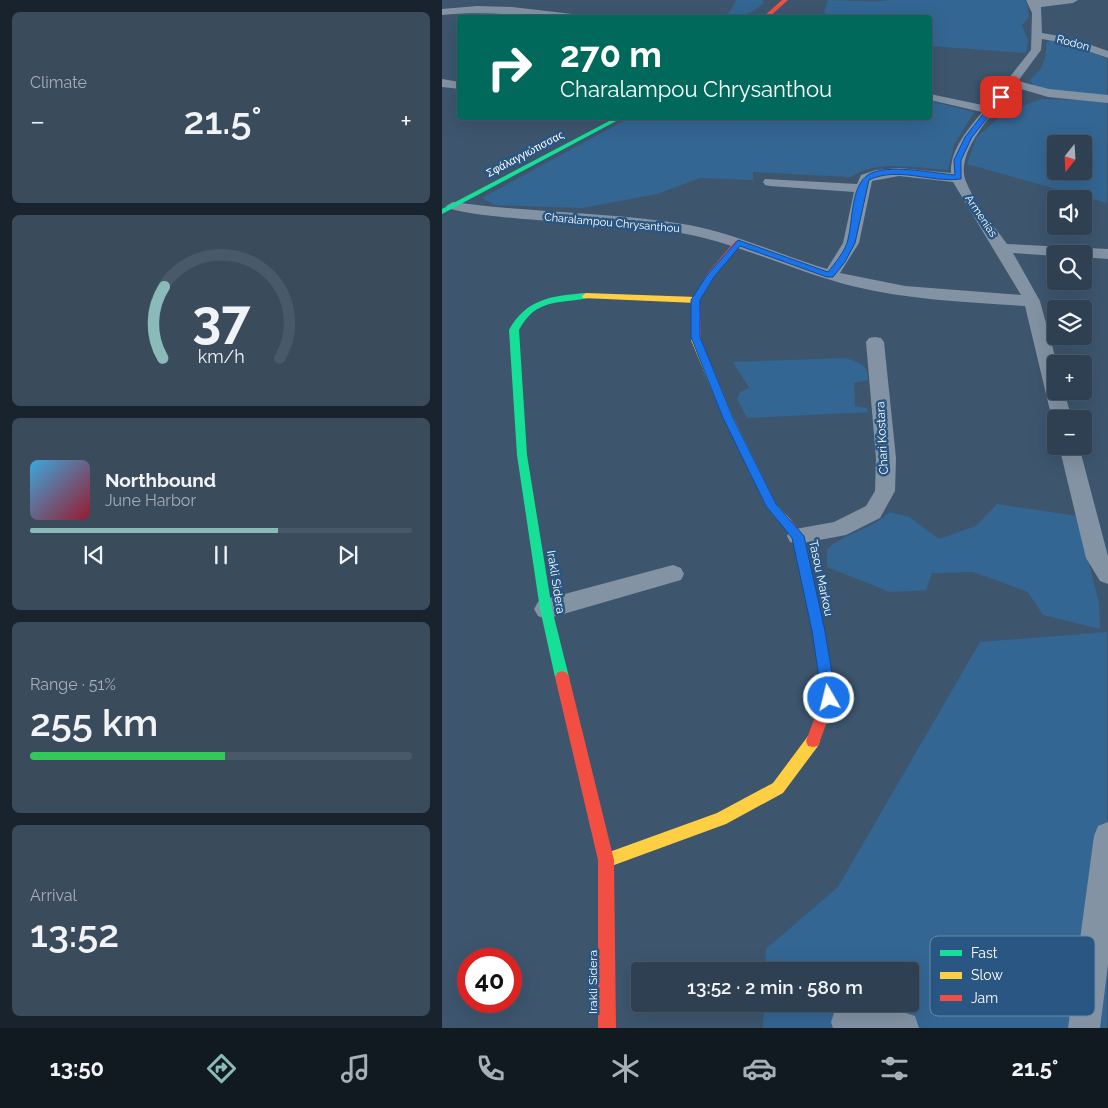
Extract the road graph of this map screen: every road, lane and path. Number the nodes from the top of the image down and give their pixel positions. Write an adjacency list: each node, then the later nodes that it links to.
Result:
1 (785, 0): 8 (street)
2 (1073, 0): 3 (street)
3 (1033, 2): 9 (street)
4 (442, 12): 5 (street)
5 (529, 12): 6 (street); 7 (street)
6 (524, 15)
7 (556, 15)
8 (768, 15)
9 (1037, 35): 10 (street, Rodon); 12 (street)
10 (1108, 55)
11 (442, 83): 13 (street)
12 (1012, 83): 15 (street); 16 (street)
13 (457, 86)
14 (932, 97): 16 (street)
15 (1108, 99)
16 (990, 110): 18 (street)
17 (615, 120): 21 (street, Σφάλαγγιώτισσας)
18 (958, 178): 20 (street); 23 (street, Armenias)
19 (770, 182): 20 (street)
20 (862, 188): 25 (street)
21 (448, 209): 22 (street, Charalampou Chrysanthou)
22 (738, 243): 25 (street, Charalampou Chrysanthou); 26 (street, Tasou Markou)
23 (1002, 248): 24 (street); 27 (street, Armenias)
24 (1108, 254)
25 (830, 275): 27 (street, Charalampou Chrysanthou)
26 (696, 300): 31 (street, Tasou Markou); 34 (street, Irakli Sidera)
27 (1032, 301): 29 (street, Armenias)
28 (876, 342): 31 (street, Chari Kostara)
29 (1060, 410)
30 (1071, 455): 33 (street)
31 (798, 536): 36 (street, Tasou Markou)
32 (673, 574): 34 (street)
33 (1108, 575)
34 (546, 609): 36 (street, Irakli Sidera)
35 (1108, 836): 37 (street)
36 (606, 860): 39 (street, Irakli Sidera)
37 (1095, 940)
38 (847, 1022): 40 (street)
39 (607, 1028)
40 (903, 1028)

